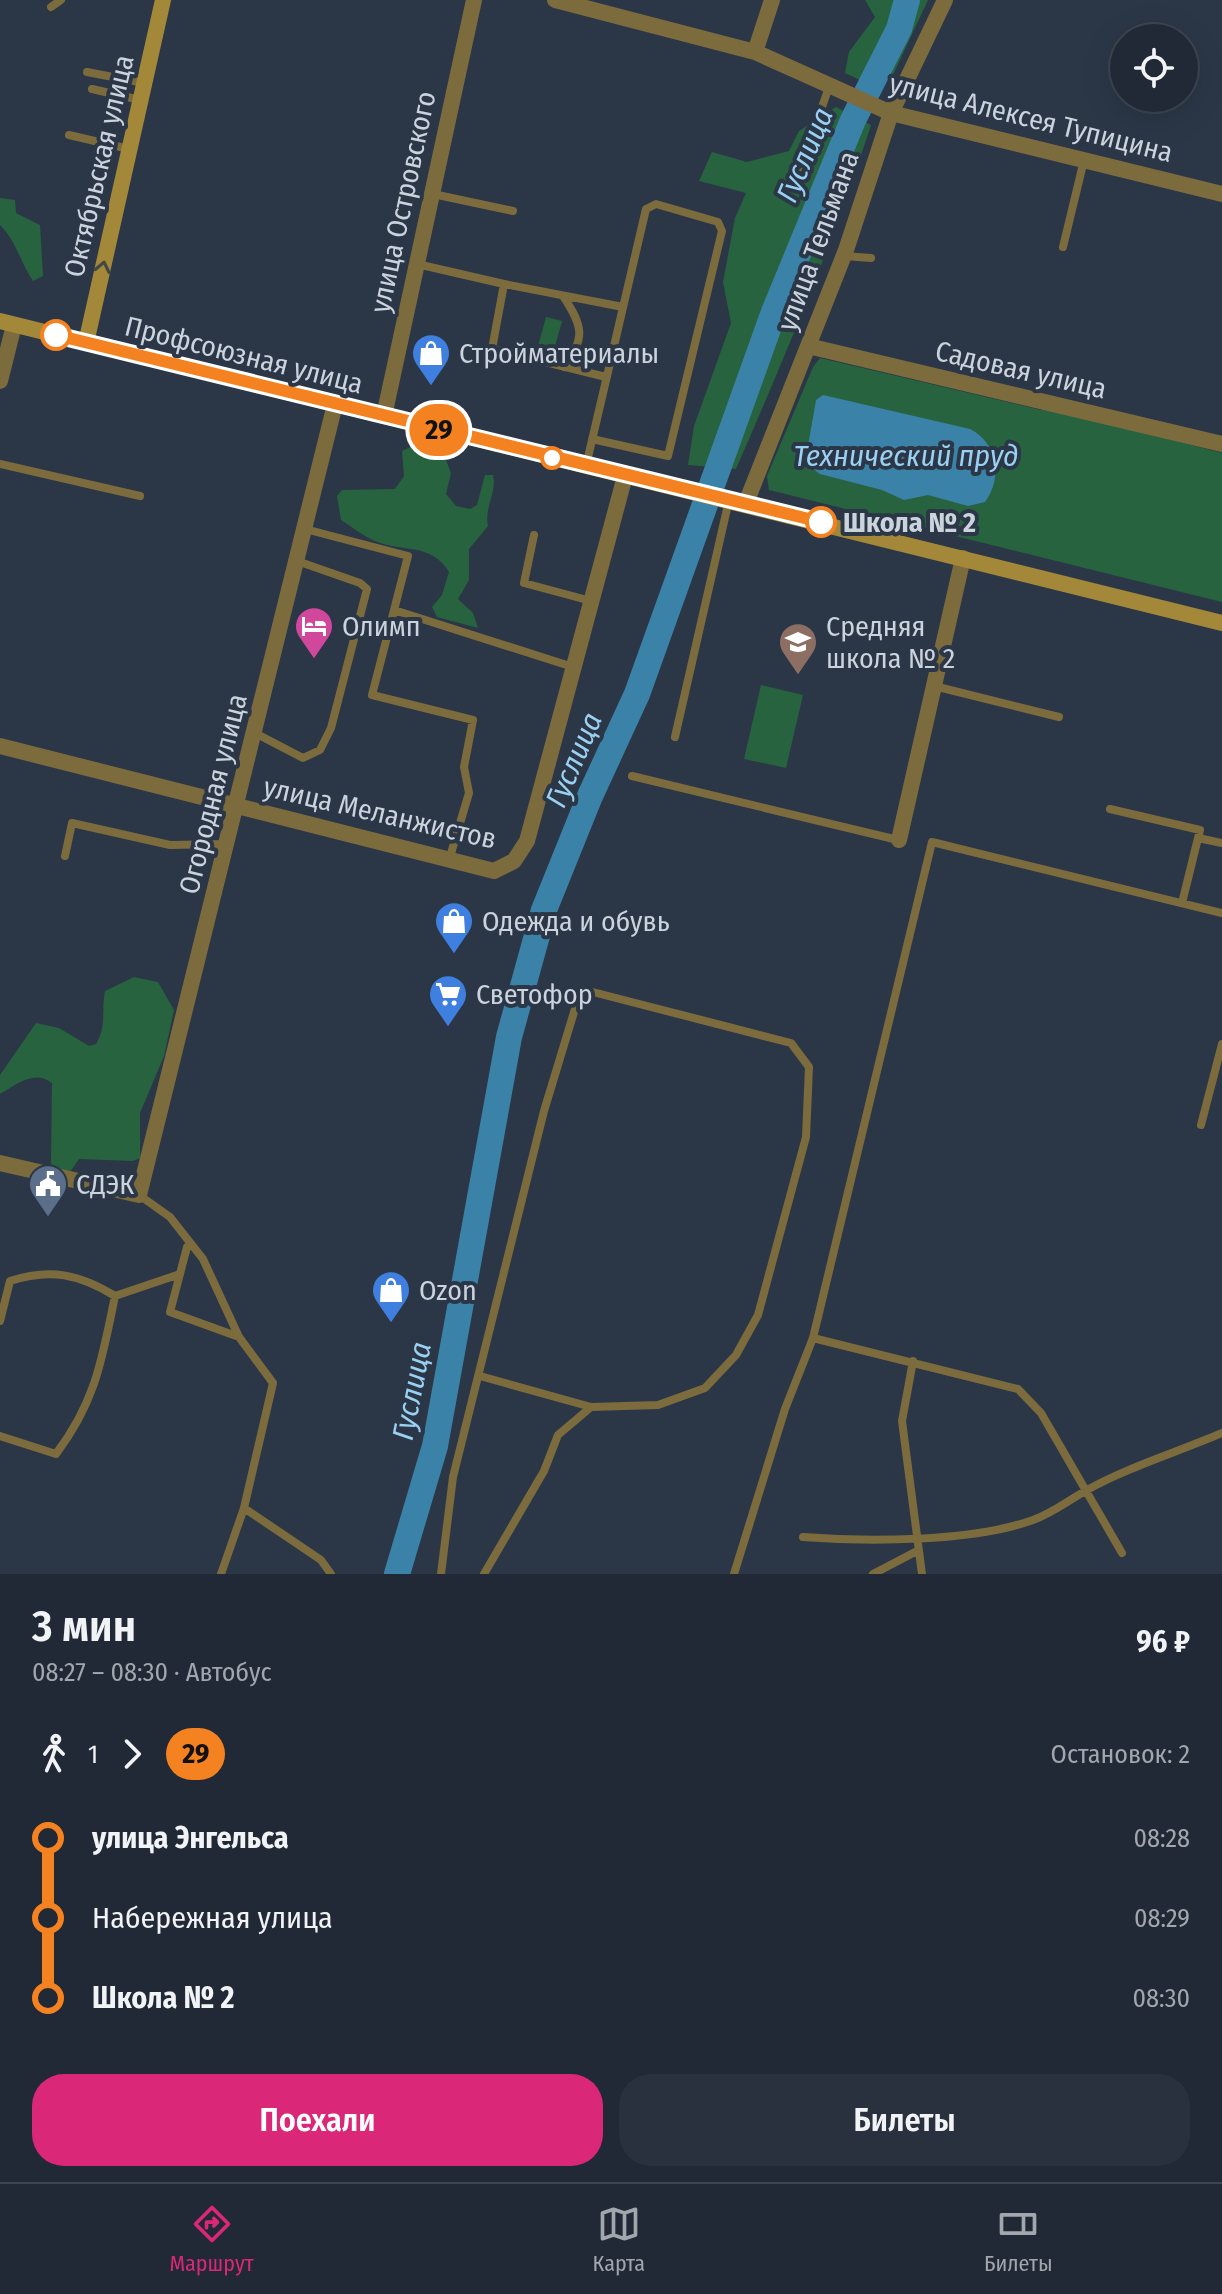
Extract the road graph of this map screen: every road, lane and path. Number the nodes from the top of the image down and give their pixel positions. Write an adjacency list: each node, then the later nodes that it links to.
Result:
1 (61, 0): 7 (lane)
2 (163, 0): 12 (main road, Октябрьская улица)
3 (474, 0): 18 (street, улица Островского)
4 (555, 0): 8 (street, улица Алексея Тупицина)
5 (772, 0): 8 (street)
6 (945, 0): 13 (street, улица Тельмана)
7 (51, 7)
8 (755, 52): 10 (street, улица Алексея Тупицина)
9 (87, 72): 12 (lane)
10 (835, 86): 13 (street, улица Алексея Тупицина); 17 (lane)
11 (92, 89): 12 (lane)
12 (142, 92): 15 (main road, Октябрьская улица)
13 (884, 110): 16 (street, улица Алексея Тупицина); 22 (street, улица Тельмана)
14 (69, 135): 15 (lane)
15 (129, 149): 29 (main road, Октябрьская улица, one-way to 15)
16 (1084, 160): 19 (street, улица Алексея Тупицина); 21 (lane)
17 (801, 167)
18 (433, 194): 20 (lane); 24 (street, улица Островского)
19 (1222, 194)
20 (513, 211)
21 (1063, 247)
22 (844, 256): 23 (lane); 30 (street, улица Тельмана)
23 (871, 258)
24 (417, 264): 25 (lane); 35 (street, улица Островского)
25 (504, 284): 26 (lane); 31 (lane)
26 (563, 296): 27 (lane); 31 (lane)
27 (623, 307): 32 (lane); 36 (lane)
28 (7, 323): 29 (main road, Профсоюзная улица); 33 (street)
29 (86, 343): 34 (main road, Профсоюзная улица)
30 (808, 346): 37 (street, Садовая улица); 42 (street, улица Тельмана)
31 (564, 367): 32 (lane)
32 (606, 377): 36 (lane)
33 (0, 381)
34 (335, 404): 35 (main road, Профсоюзная улица); 43 (street, Огородная улица)
35 (384, 416): 39 (main road, Профсоюзная улица)
36 (592, 439): 39 (lane)
37 (1222, 444)
38 (0, 464): 41 (lane)
39 (586, 466): 40 (main road, Профсоюзная улица)
40 (625, 476): 42 (main road, Профсоюзная улица); 47 (street)
41 (140, 496)
42 (734, 500): 45 (main road, Профсоюзная улица); 54 (lane)
43 (305, 529): 46 (street, Огородная улица); 48 (lane)
44 (534, 535): 47 (lane)
45 (963, 558): 49 (main road, Профсоюзная улица); 51 (street)
46 (297, 561): 53 (street, Огородная улица); 53 (lane)
47 (591, 601): 50 (street)
48 (394, 610): 50 (lane); 64 (lane)
49 (1222, 623)
50 (573, 667): 64 (street, улица Меланжистов)
51 (934, 686): 52 (lane); 60 (street)
52 (1059, 717)
53 (255, 733): 57 (street, Огородная улица)
54 (675, 737)
55 (0, 746): 57 (street, улица Меланжистов)
56 (632, 776): 60 (lane)
57 (237, 807): 62 (street, Огородная улица); 64 (street, улица Меланжистов)
58 (1110, 809): 59 (lane)
59 (1198, 838): 61 (lane); 65 (lane)
60 (899, 840)
61 (1222, 843)
62 (228, 844): 63 (lane); 70 (street, Огородная улица)
63 (65, 856)
64 (449, 860)
65 (1182, 903): 66 (lane); 77 (lane)
66 (1222, 913)
67 (1222, 1044): 68 (lane)
68 (1201, 1125)
69 (0, 1163): 70 (street)
70 (139, 1195): 76 (lane)
71 (187, 1247): 72 (lane)
72 (180, 1274): 74 (lane); 76 (lane)
73 (5, 1280): 74 (lane); 75 (lane)
74 (115, 1296): 82 (lane)
75 (0, 1321)
76 (239, 1337): 84 (lane)
77 (813, 1338): 78 (lane); 93 (lane)
78 (913, 1361): 83 (lane); 86 (lane)
79 (480, 1376): 80 (lane); 80 (lane); 91 (lane)
80 (591, 1407): 92 (lane)
81 (1222, 1433): 83 (lane)
82 (0, 1436)
83 (1087, 1490): 86 (lane); 88 (lane)
84 (244, 1508): 89 (lane); 90 (lane)
85 (803, 1537): 86 (lane)
86 (914, 1538): 87 (lane)
87 (917, 1551): 94 (lane); 95 (lane)
88 (1122, 1553)
89 (221, 1574)
90 (331, 1574)
91 (441, 1574)
92 (484, 1574)
93 (734, 1574)
94 (873, 1574)
95 (922, 1574)

